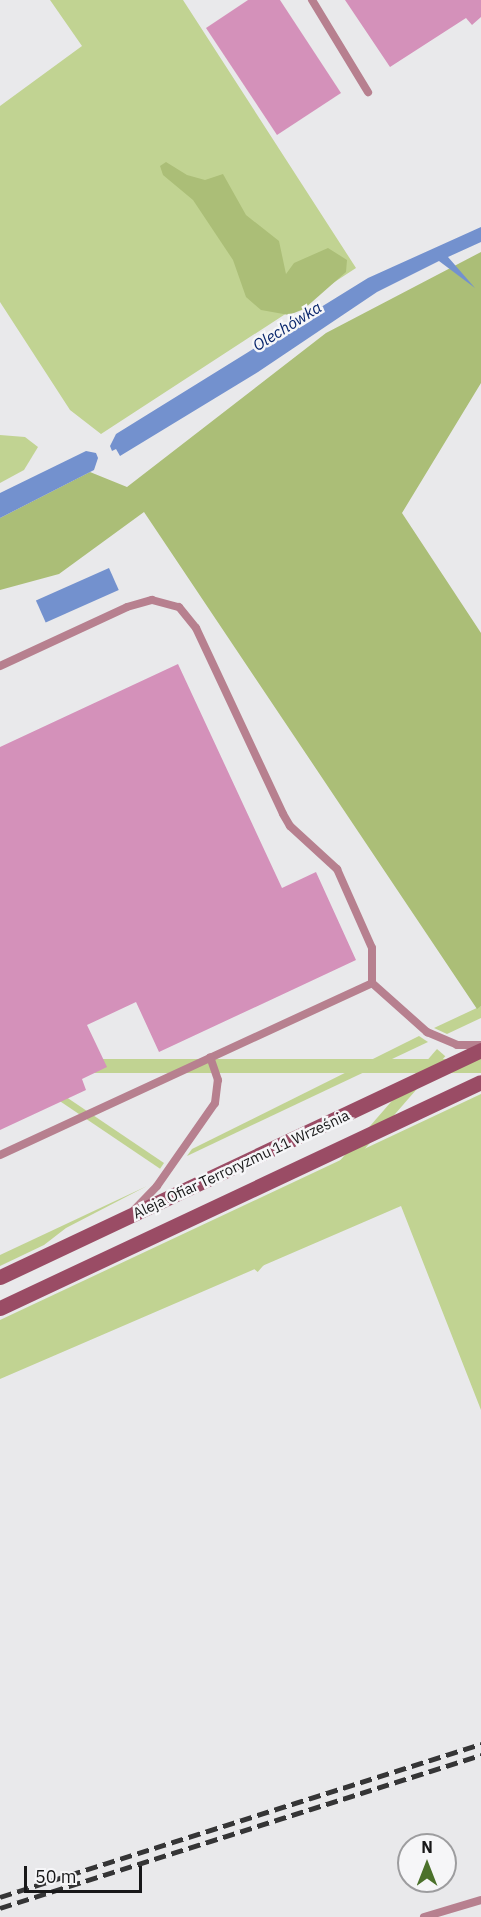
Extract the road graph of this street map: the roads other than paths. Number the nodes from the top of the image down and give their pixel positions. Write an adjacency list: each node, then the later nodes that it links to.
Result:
1 (312, 0): 2 (lane)
2 (369, 92)
3 (0, 666): 4 (lane)
4 (372, 982): 5 (lane); 7 (lane)
5 (481, 1045)
6 (481, 1050): 10 (street, Aleja Ofiar Terroryzmu 11 Września)
7 (210, 1057): 9 (lane); 10 (lane)
8 (481, 1082): 12 (street, Aleja Ofiar Terroryzmu 11 Września)
9 (0, 1155)
10 (126, 1218): 11 (street, Aleja Ofiar Terroryzmu 11 Września)
11 (0, 1277)
12 (0, 1308)
13 (481, 1900): 14 (lane)
14 (424, 1917)

